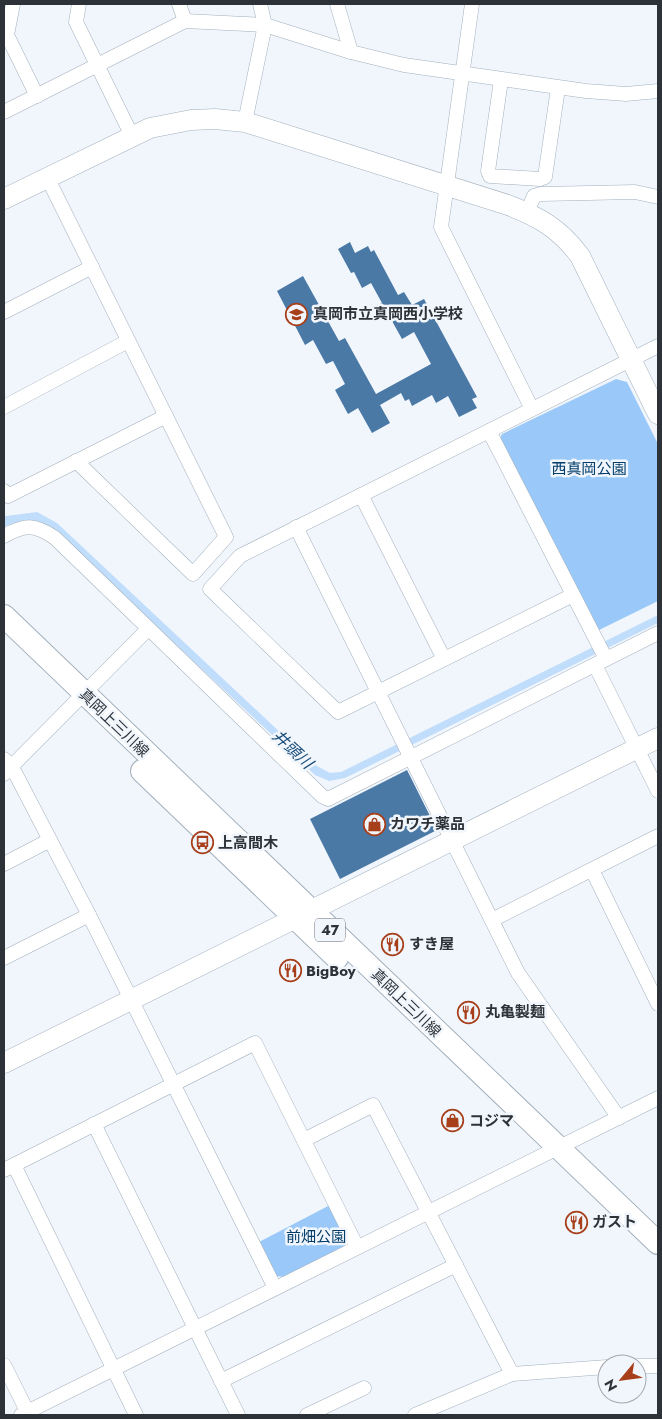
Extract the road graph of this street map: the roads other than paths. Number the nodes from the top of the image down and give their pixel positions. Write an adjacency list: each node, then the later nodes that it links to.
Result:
1 (13, 4): 15 (street)
2 (79, 4): 10 (street)
3 (179, 4): 7 (street)
4 (260, 4): 8 (street)
5 (337, 4): 9 (street)
6 (472, 4): 11 (street)
7 (184, 21): 8 (street); 10 (street)
8 (265, 25): 9 (street); 17 (street)
9 (352, 52): 11 (street)
10 (97, 65): 15 (street); 18 (street)
11 (463, 74): 12 (street); 20 (street)
12 (501, 80): 13 (street); 13 (street)
13 (558, 88): 14 (street)
14 (658, 91)
15 (37, 96): 16 (street)
16 (4, 112)
17 (245, 122): 18 (street); 20 (street)
18 (132, 136): 19 (street)
19 (47, 177): 21 (street); 24 (street)
20 (446, 186): 23 (street); 30 (street)
21 (5, 195)
22 (658, 197): 23 (street)
23 (526, 212): 28 (street)
24 (92, 267): 25 (street); 26 (street)
25 (4, 312)
26 (128, 340): 29 (street); 32 (street)
27 (658, 346): 28 (street)
28 (631, 359): 30 (street); 31 (street)
29 (4, 407)
30 (532, 409): 33 (street)
31 (658, 414)
32 (166, 416): 34 (street); 34 (street)
33 (489, 431): 36 (street); 39 (street)
34 (76, 461): 35 (street)
35 (4, 491)
36 (361, 495): 37 (street); 44 (street)
37 (296, 527): 46 (street); 46 (street)
38 (4, 536): 41 (street)
39 (573, 595): 44 (street); 45 (street)
40 (4, 616): 47 (main road, 真岡上三川線 / 47)
41 (148, 629): 47 (street); 50 (street)
42 (658, 634): 45 (street)
43 (4, 636): 47 (main road, 真岡上三川線 / 47)
44 (444, 659): 46 (street)
45 (600, 662): 49 (street); 50 (street)
46 (378, 692): 50 (street)
47 (80, 700): 51 (street); 59 (main road, 真岡上三川線 / 47)
48 (658, 738): 49 (street)
49 (638, 748): 52 (street); 55 (street)
50 (410, 758): 55 (street)
51 (6, 767): 54 (street)
52 (658, 790)
53 (658, 836): 57 (street)
54 (50, 840): 56 (street); 58 (street)
55 (452, 841): 59 (street); 60 (street)
56 (4, 864)
57 (592, 870): 60 (street); 63 (street)
58 (90, 915): 61 (street); 62 (street)
59 (303, 915): 62 (street); 70 (main road, 真岡上三川線 / 47)
60 (492, 920): 67 (street)
61 (4, 958)
62 (132, 999): 64 (street); 65 (street)
63 (658, 1004)
64 (4, 1063)
65 (175, 1084): 68 (street); 69 (street); 77 (street)
66 (658, 1098): 67 (street)
67 (619, 1118): 70 (street)
68 (94, 1124): 71 (street); 78 (street)
69 (304, 1140): 72 (street); 74 (street)
70 (552, 1151): 72 (street); 73 (main road, 真岡上三川線 / 47); 75 (main road, 真岡上三川線 / 47)
71 (9, 1167): 81 (street)
72 (429, 1211): 74 (street); 76 (street)
73 (658, 1243)
74 (357, 1247): 77 (street)
75 (658, 1260)
76 (456, 1264): 82 (street); 83 (street)
77 (275, 1288): 78 (street)
78 (195, 1328): 81 (street); 83 (street)
79 (4, 1366): 85 (street)
80 (597, 1368): 82 (street)
81 (113, 1369): 85 (street); 86 (street)
82 (512, 1374): 89 (street)
83 (221, 1381): 87 (street)
84 (364, 1388): 88 (street)
85 (26, 1414)
86 (136, 1415)
87 (238, 1415)
88 (307, 1415)
89 (415, 1415)

